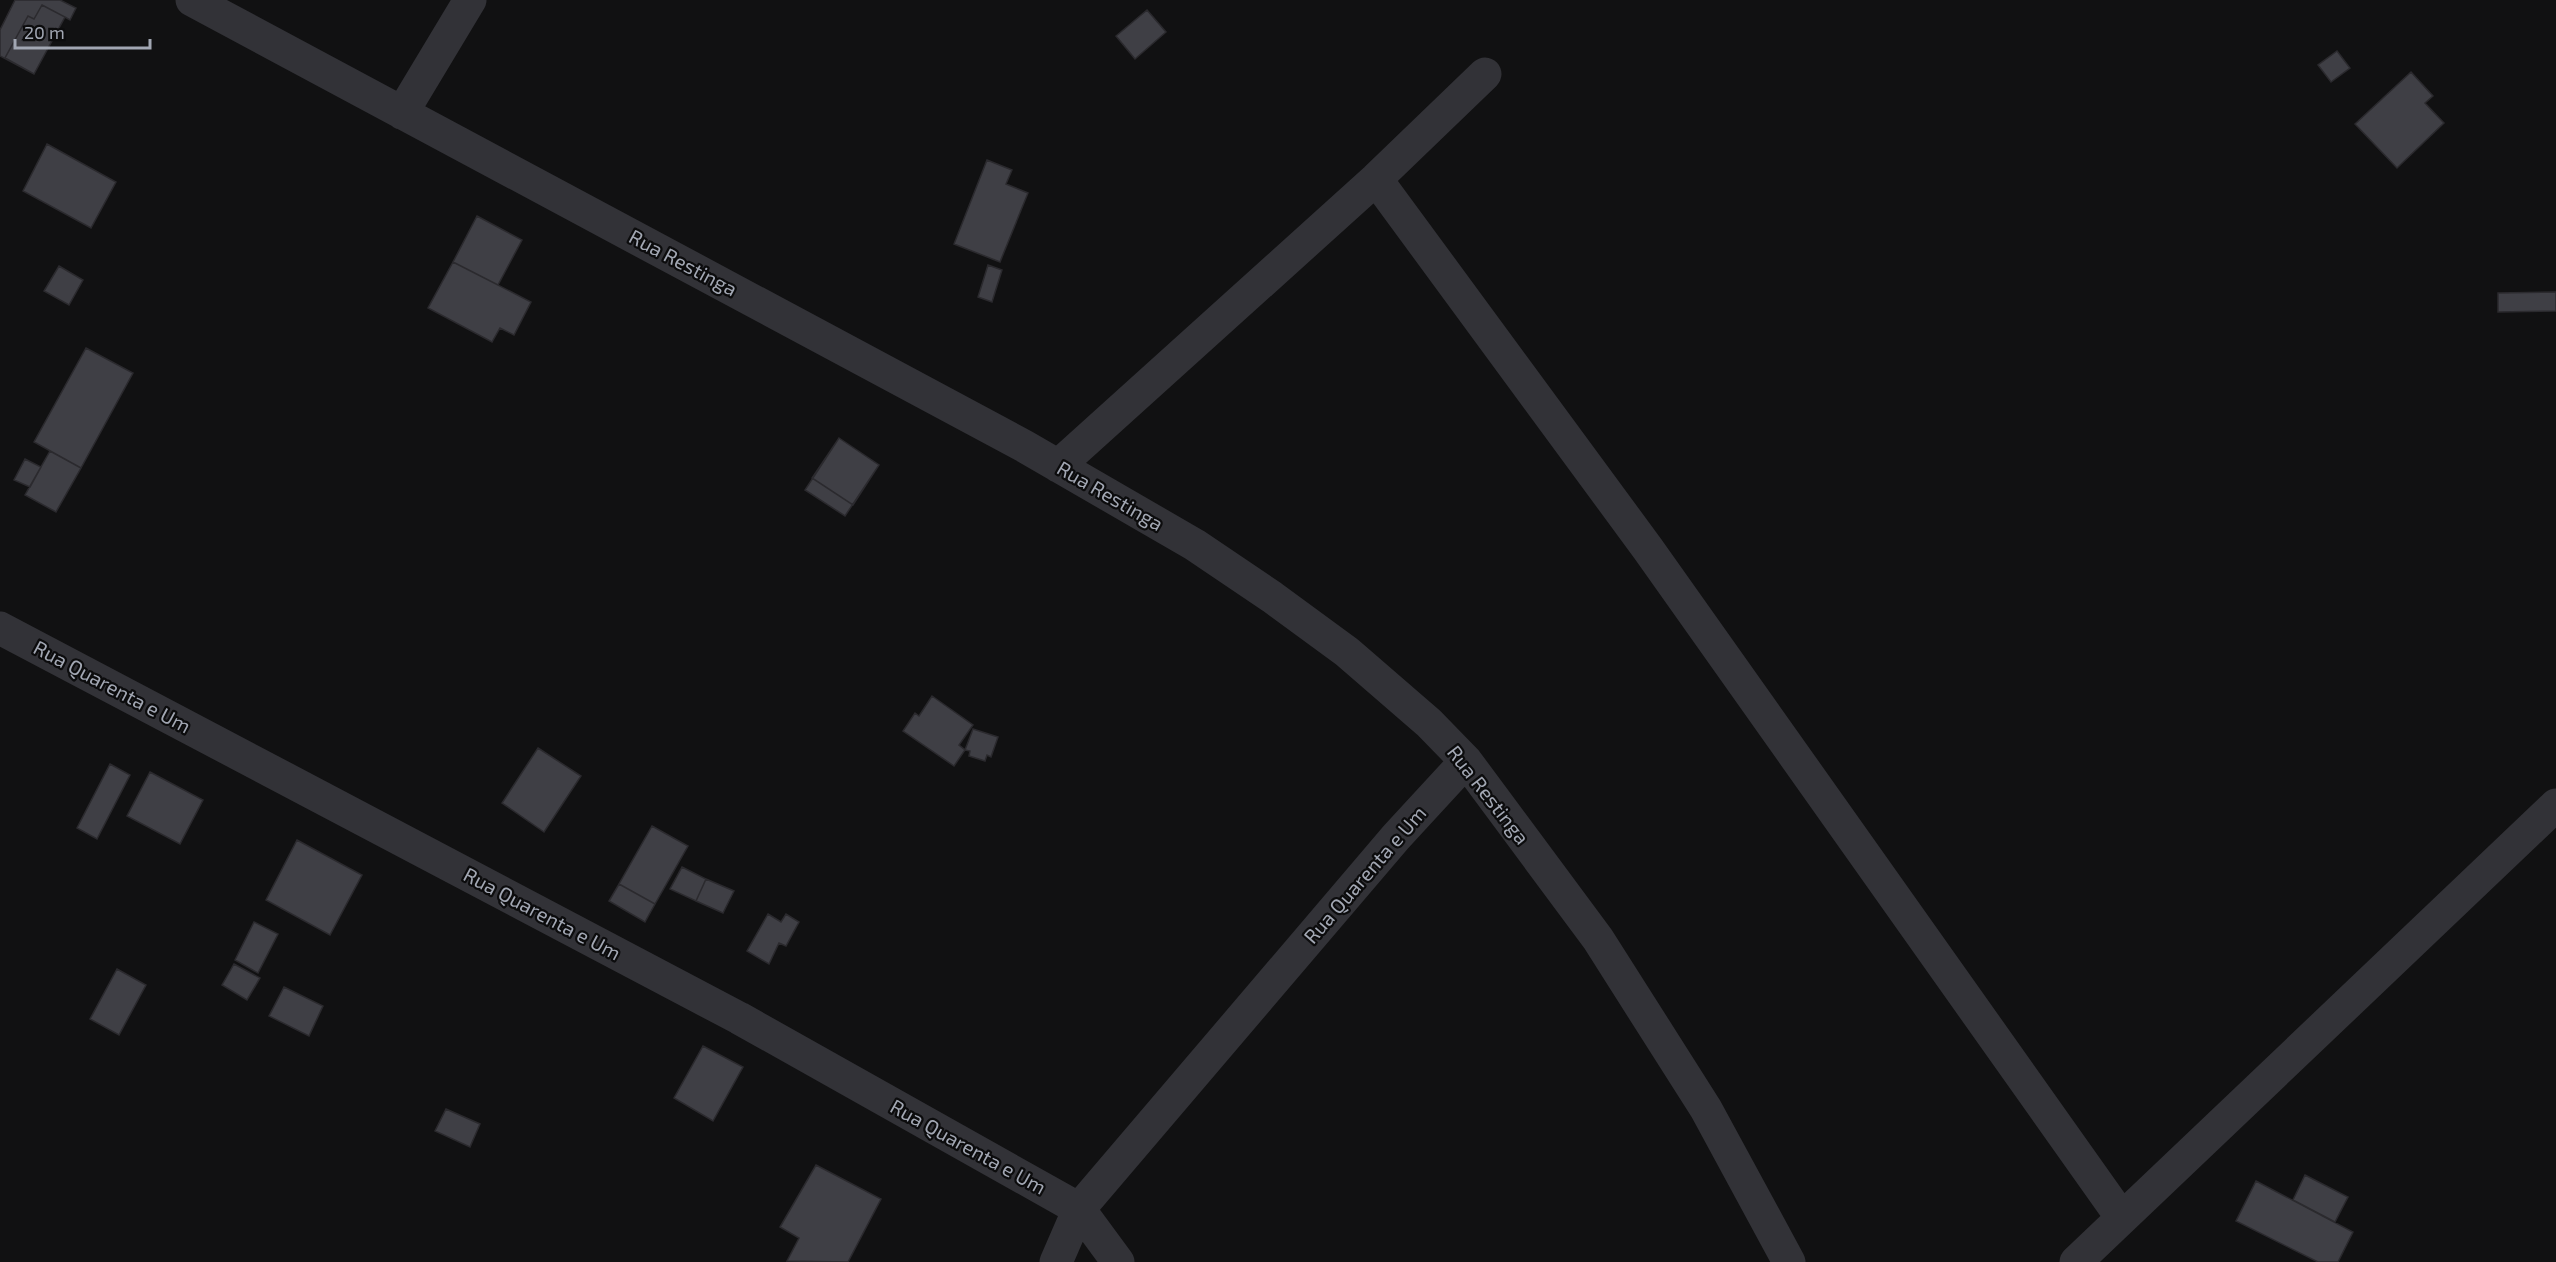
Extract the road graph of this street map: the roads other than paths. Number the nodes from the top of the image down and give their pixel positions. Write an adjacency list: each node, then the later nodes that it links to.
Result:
1 (192, 0): 4 (street, Rua Restinga)
2 (470, 0): 4 (street)
3 (1485, 74): 5 (street)
4 (402, 112): 6 (street, Rua Restinga)
5 (1376, 179): 6 (street); 11 (street)
6 (1058, 466): 8 (street, Rua Restinga)
7 (0, 628): 10 (street, Rua Quarenta e Um)
8 (1466, 761): 10 (street, Rua Quarenta e Um); 14 (street, Rua Restinga)
9 (2556, 805): 11 (street)
10 (1079, 1209): 12 (street, Rua Quarenta e Um); 13 (street, Rua Quarenta e Um)
11 (2122, 1218): 15 (street)
12 (1056, 1262)
13 (1118, 1262)
14 (1789, 1262)
15 (2076, 1262)

